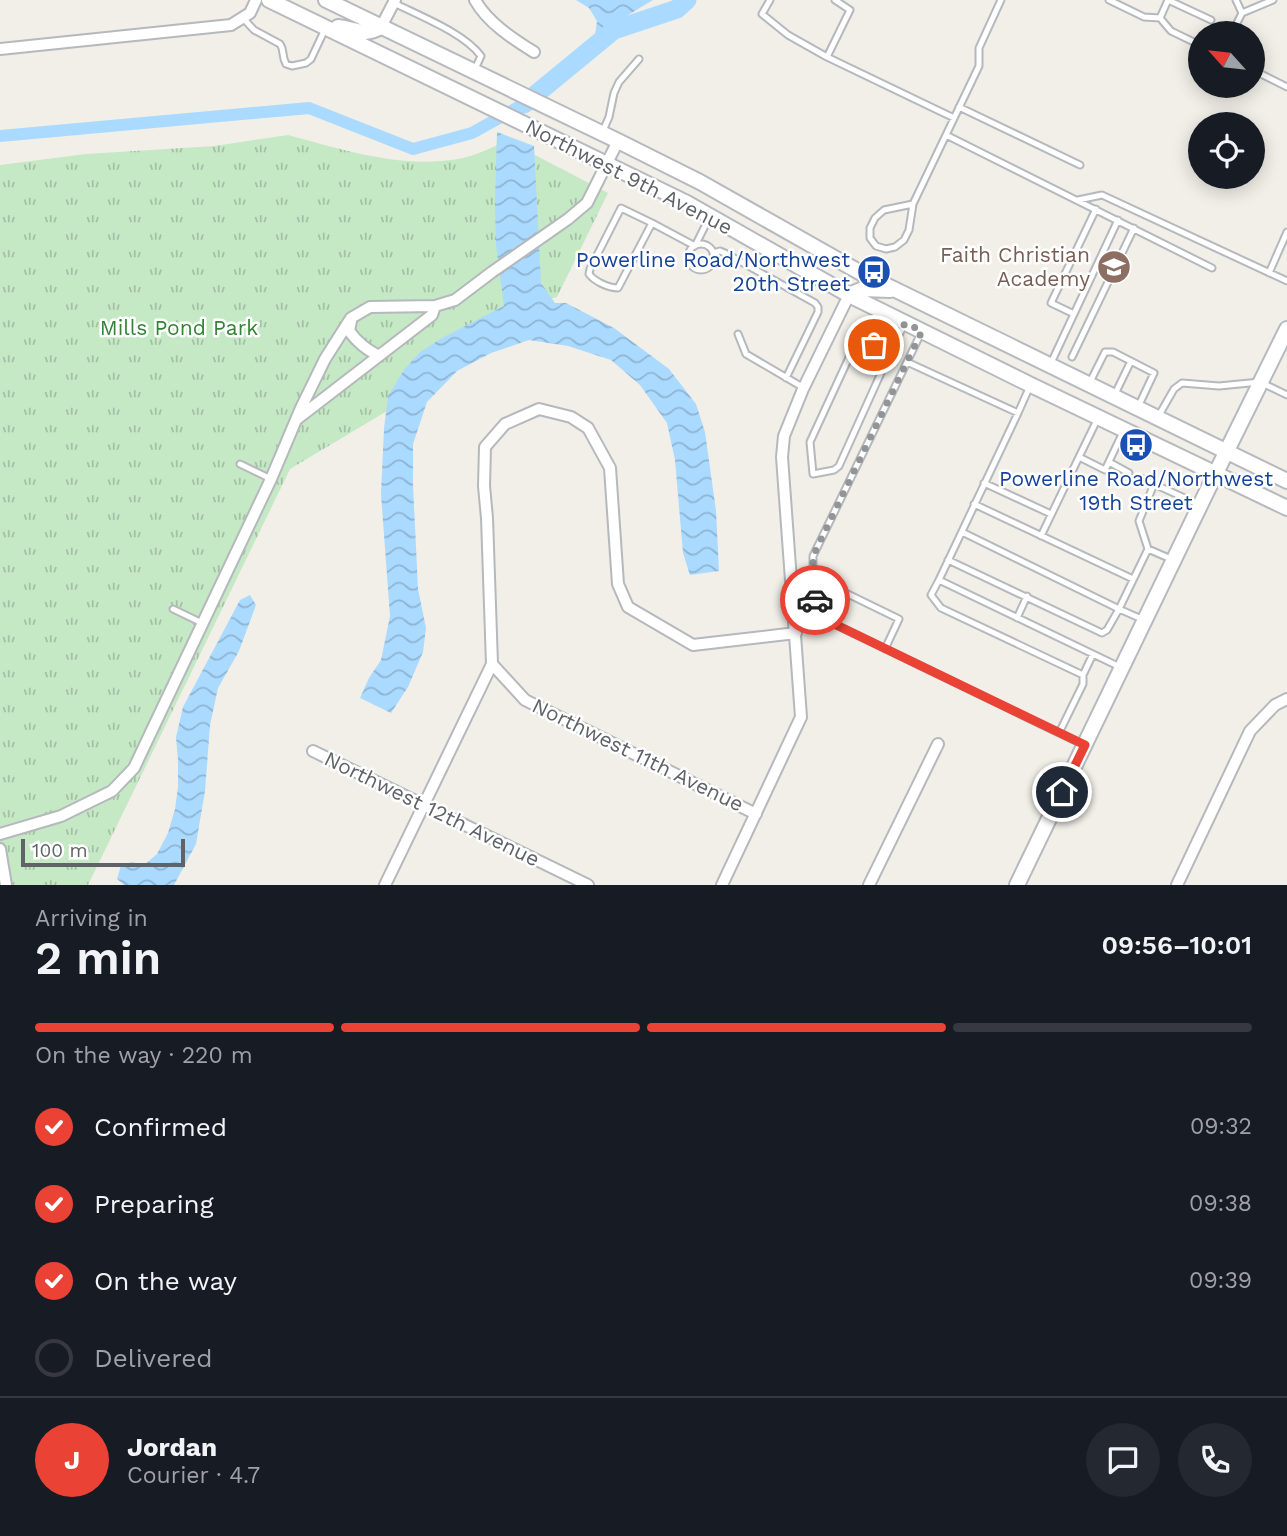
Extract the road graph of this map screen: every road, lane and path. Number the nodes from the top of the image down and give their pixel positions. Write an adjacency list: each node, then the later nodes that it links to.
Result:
1 (256, 0): 14 (street)
2 (269, 0): 19 (main road, Northwest 9th Avenue)
3 (326, 0): 18 (main road, Northwest 9th Avenue)
4 (475, 0): 22 (street)
5 (770, 0): 23 (lane)
6 (835, 0): 23 (lane)
7 (1001, 0): 28 (lane)
8 (1109, 0): 15 (lane)
9 (1168, 0): 15 (lane); 16 (lane)
10 (1236, 0): 13 (lane)
11 (1273, 0): 13 (lane)
12 (395, 1): 18 (street); 25 (lane)
13 (1242, 13): 17 (lane)
14 (242, 17): 19 (lane); 21 (street)
15 (1160, 18): 20 (lane)
16 (1211, 20)
17 (1238, 21)
18 (381, 27): 19 (main road); 25 (main road, Northwest 9th Avenue)
19 (328, 28): 33 (main road, Northwest 9th Avenue)
20 (1188, 39)
21 (0, 49)
22 (534, 51)
23 (827, 57): 29 (lane)
24 (639, 59): 30 (lane)
25 (473, 72): 30 (main road, Northwest 9th Avenue)
26 (1265, 77): 27 (lane)
27 (1287, 87)
28 (959, 107): 29 (lane); 34 (lane)
29 (954, 118): 31 (lane)
30 (602, 133): 32 (main road, Northwest 9th Avenue)
31 (946, 135): 35 (lane); 36 (lane)
32 (618, 141): 33 (street); 47 (main road, Northwest 9th Avenue)
33 (607, 163): 38 (main road, Northwest 9th Avenue); 52 (street)
34 (1080, 165)
35 (1078, 200): 37 (lane); 46 (lane)
36 (913, 204): 36 (lane)
37 (1096, 209): 39 (lane); 53 (lane)
38 (710, 216): 43 (lane); 48 (main road, Northwest 9th Avenue)
39 (1118, 220): 41 (lane); 53 (lane)
40 (652, 223): 40 (lane); 43 (lane)
41 (1134, 228): 45 (lane); 61 (lane)
42 (1287, 232): 46 (lane)
43 (695, 246): 44 (lane); 44 (lane)
44 (713, 253): 65 (lane)
45 (1212, 268)
46 (1269, 273): 49 (lane)
47 (861, 274): 48 (main road); 50 (main road, Northwest 9th Avenue)
48 (816, 276): 51 (main road, Northwest 9th Avenue)
49 (1287, 281)
50 (895, 290): 51 (main road); 64 (main road, Northwest 9th Avenue)
51 (849, 295): 55 (main road, Northwest 9th Avenue); 69 (street)
52 (435, 306): 54 (street); 60 (street)
53 (1074, 314): 64 (lane)
54 (351, 318): 60 (street); 76 (street)
55 (905, 323): 57 (main road, Northwest 9th Avenue); 59 (lane)
56 (1287, 329): 66 (main road)
57 (922, 331): 63 (lane); 67 (main road, Northwest 9th Avenue)
58 (738, 334): 65 (lane)
59 (890, 353): 59 (lane)
60 (379, 356): 76 (street)
61 (1072, 357)
62 (1131, 361): 68 (lane); 71 (lane); 72 (lane)
63 (906, 362): 73 (lane); 98 (lane)
64 (1049, 366): 68 (main road, Northwest 9th Avenue)
65 (786, 378): 69 (lane)
66 (1261, 382): 70 (lane); 75 (lane); 78 (main road)
67 (1031, 385): 73 (lane); 74 (main road, Northwest 9th Avenue)
68 (1089, 385): 71 (main road, Northwest 9th Avenue)
69 (804, 388): 107 (street)
70 (1287, 395)
71 (1114, 397): 72 (main road, Northwest 9th Avenue)
72 (1137, 408): 75 (main road, Northwest 9th Avenue)
73 (1018, 413): 87 (lane)
74 (1099, 417): 77 (main road, Northwest 9th Avenue); 79 (lane)
75 (1158, 418): 78 (main road, Northwest 9th Avenue)
76 (294, 421): 85 (street)
77 (1124, 429): 80 (lane); 83 (main road, Northwest 9th Avenue)
78 (1226, 452): 83 (main road); 86 (main road, Northwest 9th Avenue)
79 (1079, 457): 80 (lane); 92 (lane)
80 (1109, 462): 82 (lane)
81 (240, 464): 85 (lane)
82 (1129, 472)
83 (1215, 473): 90 (main road); 91 (main road, Northwest 9th Avenue)
84 (1141, 478): 88 (lane)
85 (271, 479): 106 (street)
86 (1287, 481)
87 (985, 483): 89 (lane); 92 (lane)
88 (1153, 484): 90 (lane); 95 (lane)
89 (974, 505): 93 (lane); 94 (lane)
90 (1200, 505): 97 (main road)
91 (1287, 508)
92 (1051, 514): 94 (lane)
93 (962, 531): 96 (lane); 103 (lane)
94 (1041, 536): 99 (lane)
95 (1148, 549): 97 (lane); 99 (lane)
96 (948, 559): 100 (lane); 101 (lane)
97 (1173, 560): 105 (main road)
98 (813, 577): 108 (lane); 108 (lane)
99 (1133, 579): 103 (lane)
100 (939, 580): 104 (lane); 112 (lane)
101 (1027, 596): 103 (lane); 104 (lane)
102 (173, 609): 106 (lane)
103 (1119, 609): 105 (lane)
104 (1017, 618): 109 (lane)
105 (1144, 620): 111 (main road)
106 (202, 623): 120 (street)
107 (796, 633): 110 (street); 119 (street)
108 (885, 649): 114 (lane)
109 (1093, 654): 111 (lane); 112 (lane)
110 (492, 664): 118 (street); 119 (street, Northwest 11th Avenue)
111 (1122, 668): 116 (main road)
112 (1083, 675): 114 (lane)
113 (1287, 699): 128 (street)
114 (1059, 733): 116 (lane)
115 (938, 744): 126 (street)
116 (1085, 745): 127 (main road)
117 (313, 751): 118 (street, Northwest 12th Avenue)
118 (425, 804): 123 (street); 124 (street, Northwest 12th Avenue)
119 (756, 814): 125 (street)
120 (0, 834)
121 (0, 849): 122 (street)
122 (6, 885)
123 (385, 885)
124 (588, 885)
125 (722, 885)
126 (869, 885)
127 (1017, 885)
128 (1177, 885)

